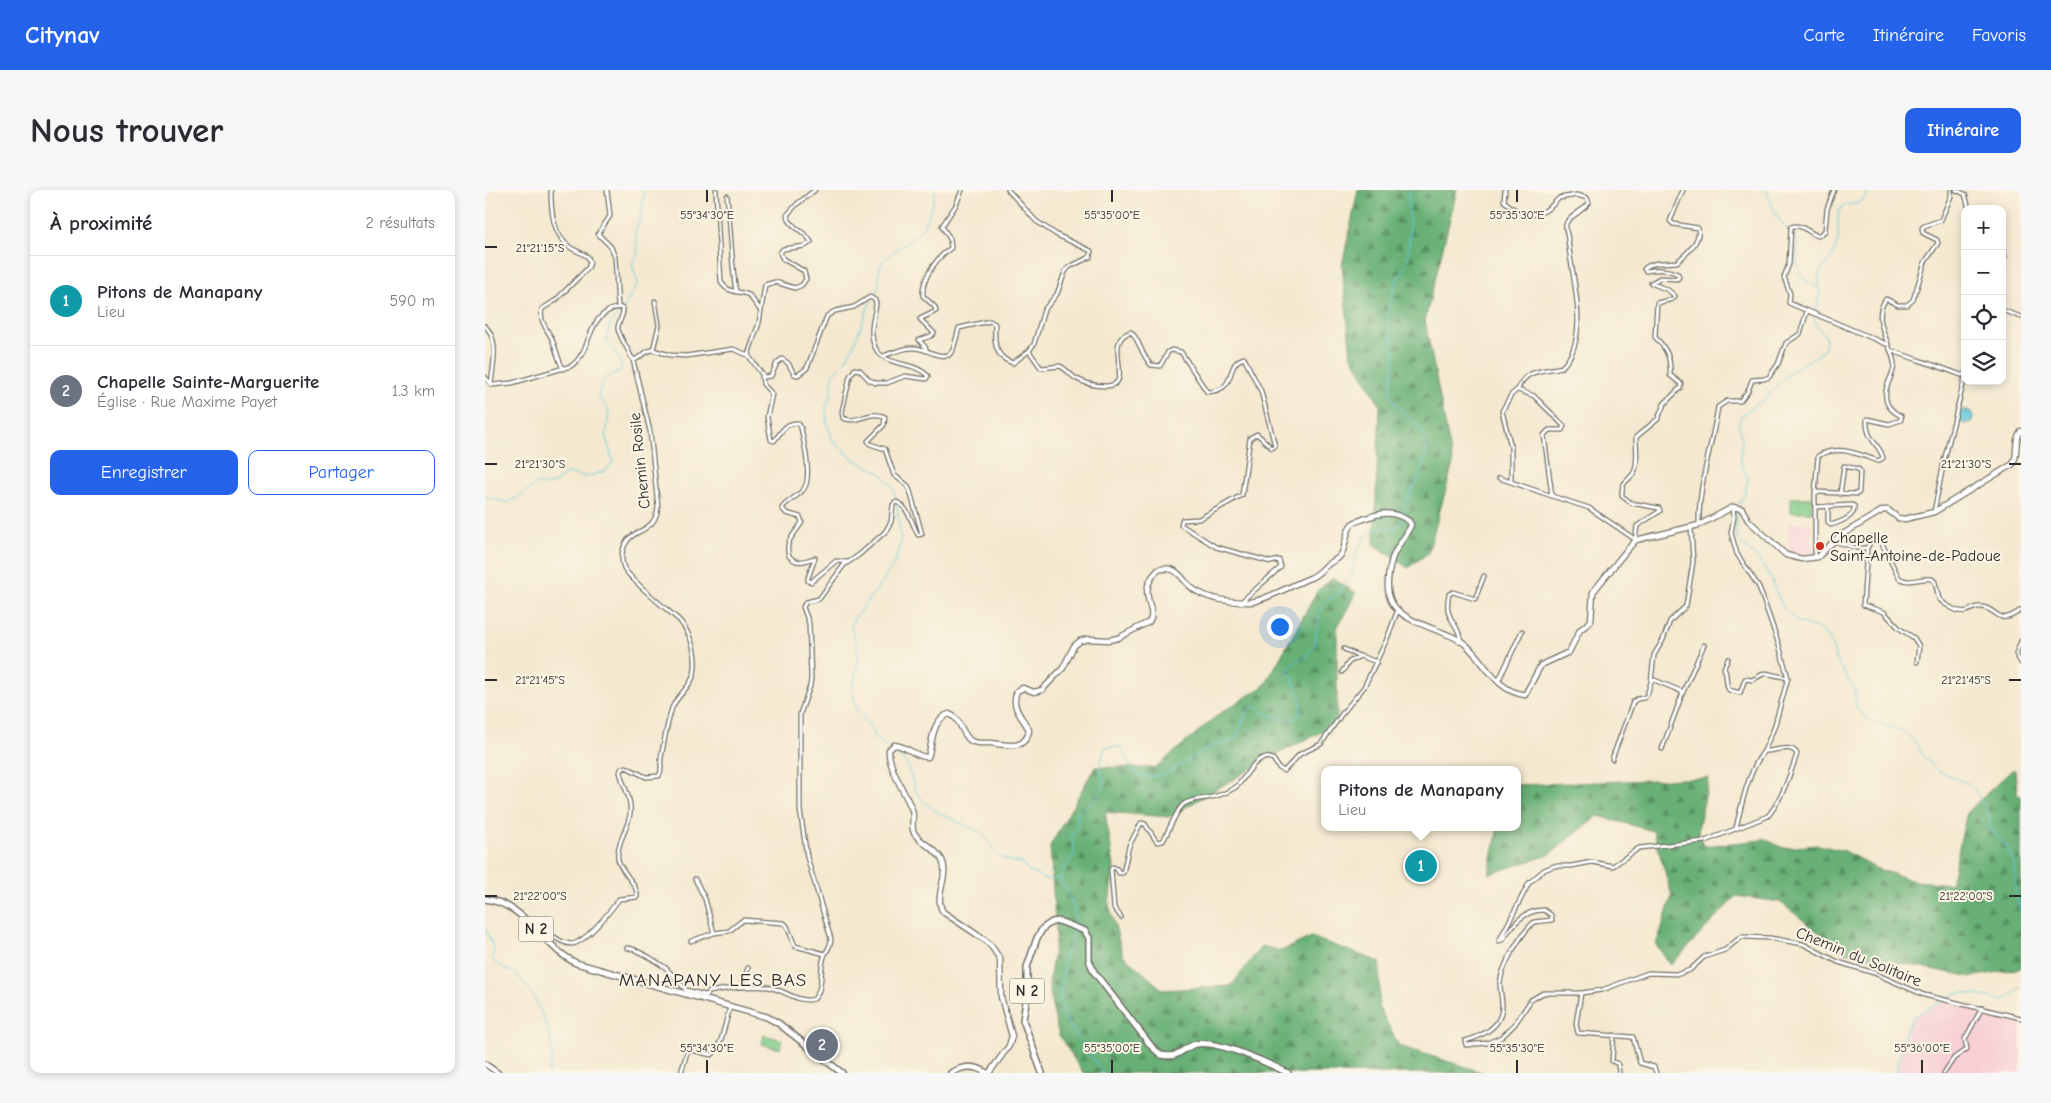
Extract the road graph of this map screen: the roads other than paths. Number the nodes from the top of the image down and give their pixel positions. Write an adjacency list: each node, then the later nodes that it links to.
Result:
1 (551, 190): 30 (street)
2 (607, 190): 16 (street)
3 (716, 190): 14 (street)
4 (815, 190): 17 (street)
5 (962, 190): 25 (street)
6 (1008, 190): 26 (street)
7 (1505, 190): 36 (street)
8 (1683, 190): 49 (street)
9 (1834, 190): 18 (street)
10 (1951, 190): 22 (street)
11 (1956, 190): 13 (street)
12 (727, 196): 14 (street)
13 (1968, 205)
14 (736, 292): 17 (street)
15 (655, 301): 23 (street)
16 (619, 307): 29 (street); 30 (street)
17 (761, 311): 27 (street)
18 (1807, 311): 22 (street); 47 (street)
19 (2006, 311): 20 (street)
20 (2021, 317)
21 (485, 326): 34 (street)
22 (1887, 344): 24 (street)
23 (653, 350): 27 (street); 29 (street)
24 (1890, 350): 31 (street); 40 (street)
25 (926, 351): 26 (street); 28 (street)
26 (1029, 351): 55 (street)
27 (748, 355): 32 (street)
28 (883, 356): 32 (street); 53 (street)
29 (633, 359): 80 (street, Chemin Rosile)
30 (563, 369): 34 (street)
31 (1961, 375)
32 (762, 376): 53 (street)
33 (485, 377): 34 (street)
34 (491, 384)
35 (1963, 385): 46 (street)
36 (1519, 388): 39 (street); 42 (street)
37 (2021, 431): 46 (main road)
38 (1499, 478): 39 (street)
39 (1511, 482): 42 (street)
40 (1815, 492): 41 (street); 45 (street)
41 (1840, 494): 41 (street)
42 (1552, 496): 49 (street)
43 (1828, 506): 43 (street); 45 (street)
44 (1733, 507): 47 (main road); 52 (main road); 69 (street)
45 (1815, 507): 52 (street)
46 (1934, 512): 50 (main road)
47 (1699, 525): 48 (main road)
48 (1691, 527): 49 (main road); 70 (street)
49 (1636, 540): 71 (main road)
50 (1834, 541): 51 (street); 52 (main road)
51 (1867, 548): 56 (street); 66 (street)
52 (1815, 558)
53 (847, 562): 84 (street)
54 (1484, 576): 59 (street)
55 (1241, 602): 57 (main road); 98 (main road)
56 (2021, 610)
57 (1397, 612): 59 (main road); 65 (street)
58 (1522, 631): 71 (street)
59 (1461, 641): 71 (main road)
60 (2021, 641): 67 (street)
61 (1704, 645): 72 (street)
62 (1344, 649): 63 (street)
63 (1360, 656): 65 (street); 68 (street)
64 (1728, 658): 69 (street)
65 (1377, 662): 79 (street)
66 (1917, 662)
67 (2021, 663)
68 (1342, 672)
69 (1787, 678): 74 (street)
70 (1652, 679): 72 (street); 75 (street)
71 (1498, 683)
72 (1683, 692): 73 (street)
73 (1661, 749)
74 (1764, 752): 76 (street); 76 (street)
75 (1612, 760)
76 (1736, 828): 87 (street, Chemin du Solitaire)
77 (695, 879): 81 (street)
78 (485, 899): 80 (main road, N 2)
79 (1121, 917)
80 (537, 930): 88 (main road, N 2)
81 (714, 933): 82 (street); 84 (street)
82 (691, 941)
83 (627, 948): 88 (street)
84 (825, 954): 86 (street)
85 (748, 968): 86 (street)
86 (743, 985): 88 (street)
87 (1581, 993): 90 (street, Chemin du Solitaire); 92 (street)
88 (704, 997): 89 (main road, N 2)
89 (730, 1006): 95 (street); 96 (main road, N 2)
90 (1982, 1008): 91 (street, Chemin du Solitaire); 103 (street)
91 (2021, 1018)
92 (1614, 1035): 101 (street); 102 (street)
93 (485, 1064): 94 (main road)
94 (498, 1073)
95 (681, 1073)
96 (842, 1073)
97 (951, 1073): 98 (main road)
98 (988, 1073)
99 (1041, 1073): 100 (main road, N 2)
100 (1288, 1073)
101 (1619, 1073)
102 (1656, 1073)
103 (1944, 1073)

